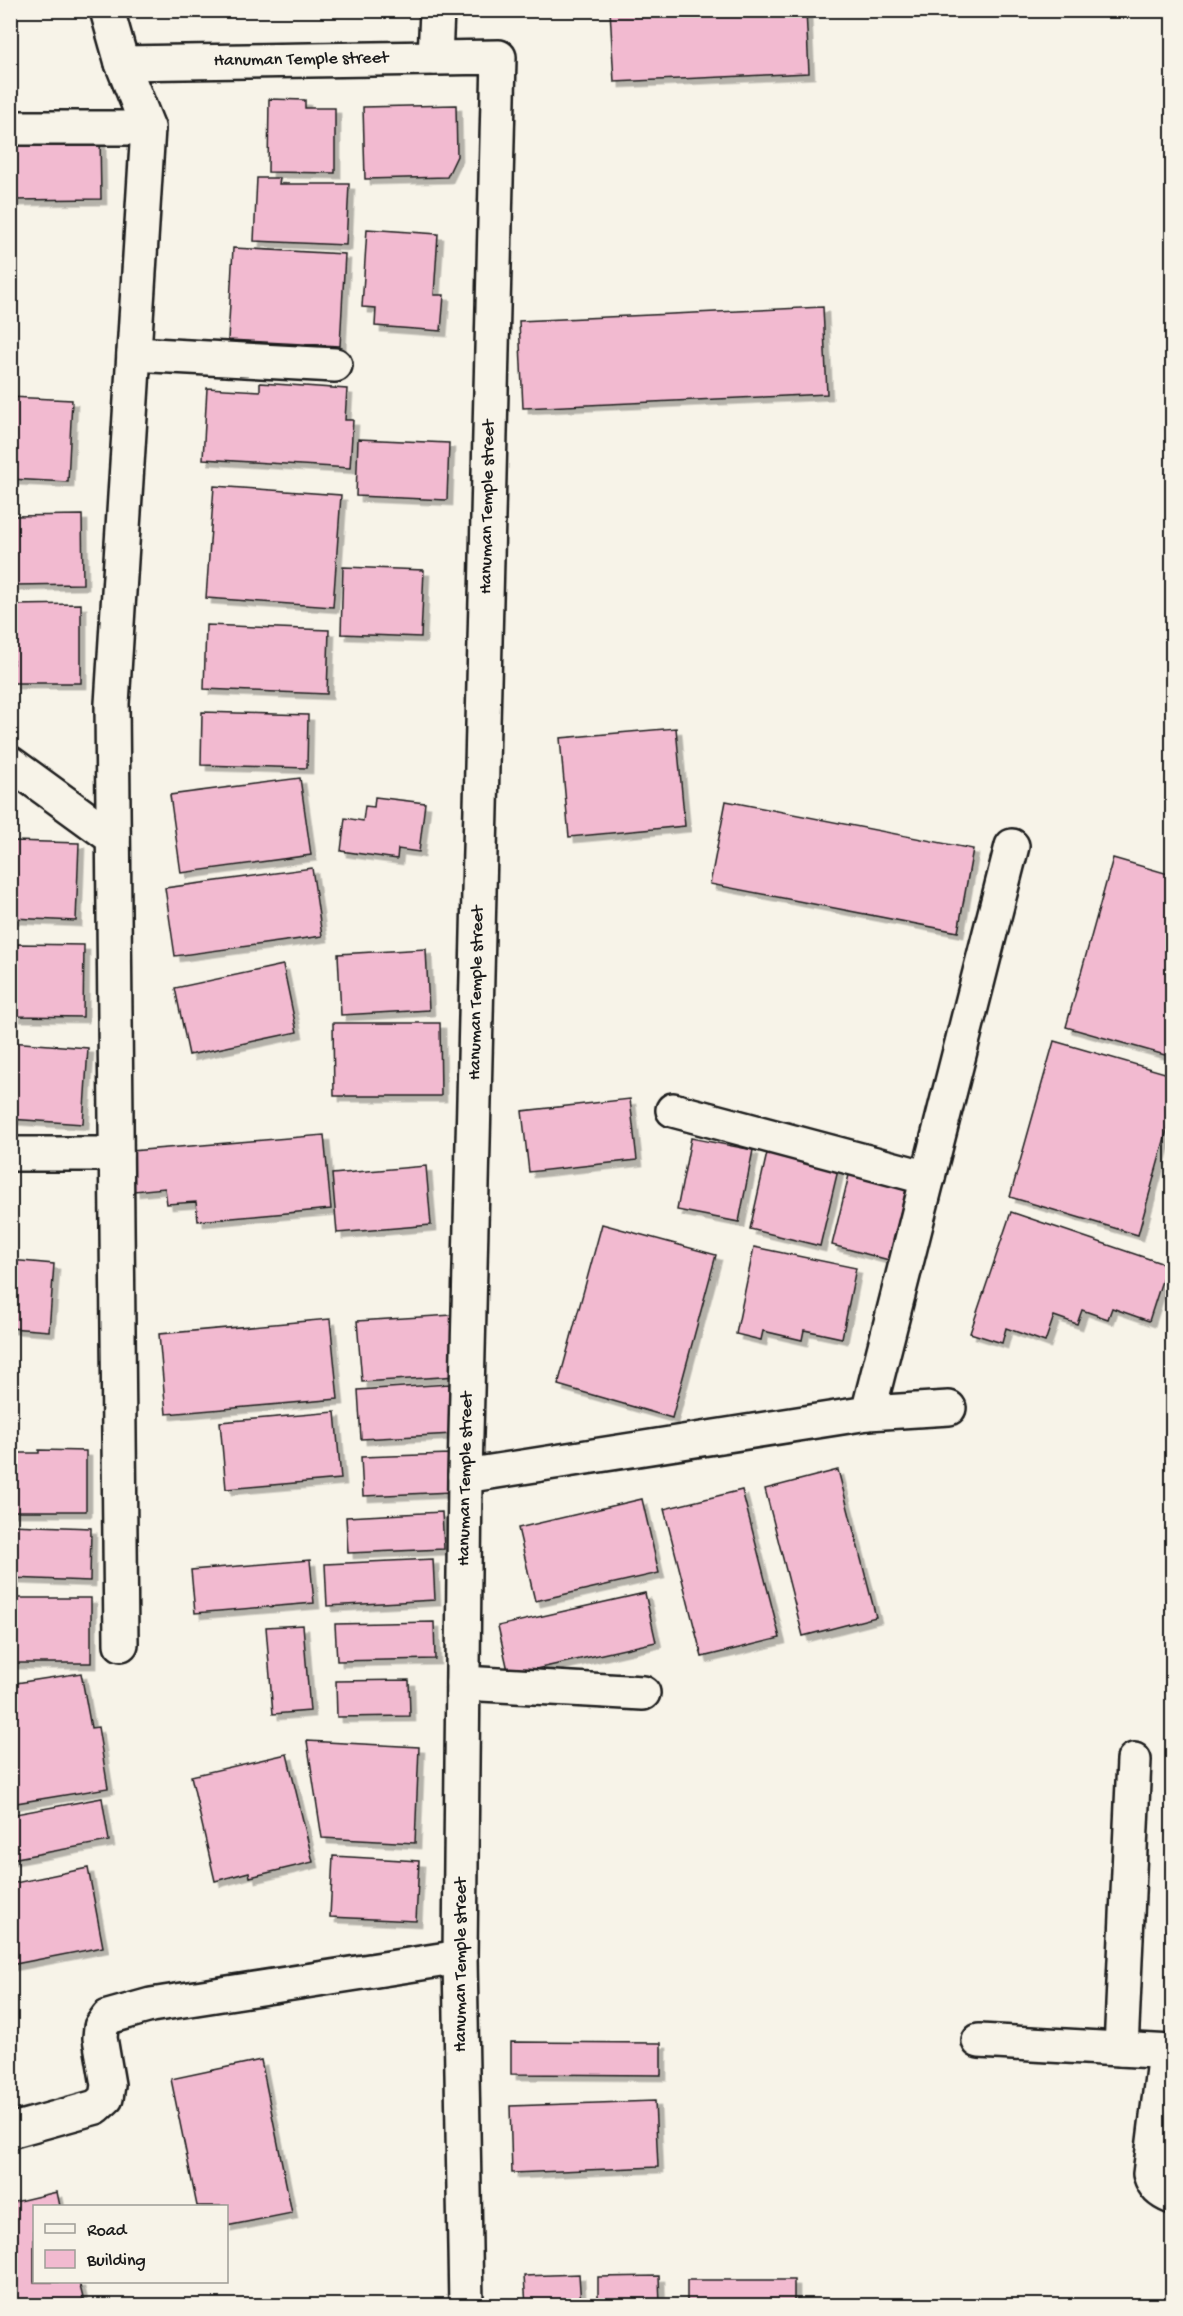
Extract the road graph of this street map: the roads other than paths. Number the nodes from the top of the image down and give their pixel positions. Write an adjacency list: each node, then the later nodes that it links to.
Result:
1 (107, 10): 4 (street)
2 (437, 10): 3 (street)
3 (435, 58): 4 (street, Hanuman Temple street); 18 (street, Hanuman Temple street)
4 (122, 63): 6 (street)
5 (10, 128): 6 (street)
6 (148, 128): 7 (street)
7 (134, 354): 8 (street); 10 (street)
8 (335, 365)
9 (10, 763): 10 (street)
10 (113, 838): 14 (street)
11 (1012, 846): 15 (street)
12 (673, 1110): 15 (street)
13 (10, 1154): 14 (street)
14 (116, 1154): 19 (street)
15 (928, 1178): 17 (street)
16 (949, 1408): 17 (street)
17 (868, 1413): 18 (street)
18 (465, 1476): 20 (street, Hanuman Temple street)
19 (121, 1644)
20 (463, 1683): 21 (street); 23 (street, Hanuman Temple street)
21 (643, 1693)
22 (1134, 1760): 25 (street)
23 (459, 1957): 27 (street); 29 (street, Hanuman Temple street)
24 (979, 2041): 25 (street)
25 (1121, 2049): 26 (street)
26 (1169, 2052): 28 (street)
27 (10, 2132)
28 (1173, 2197)
29 (466, 2306)

